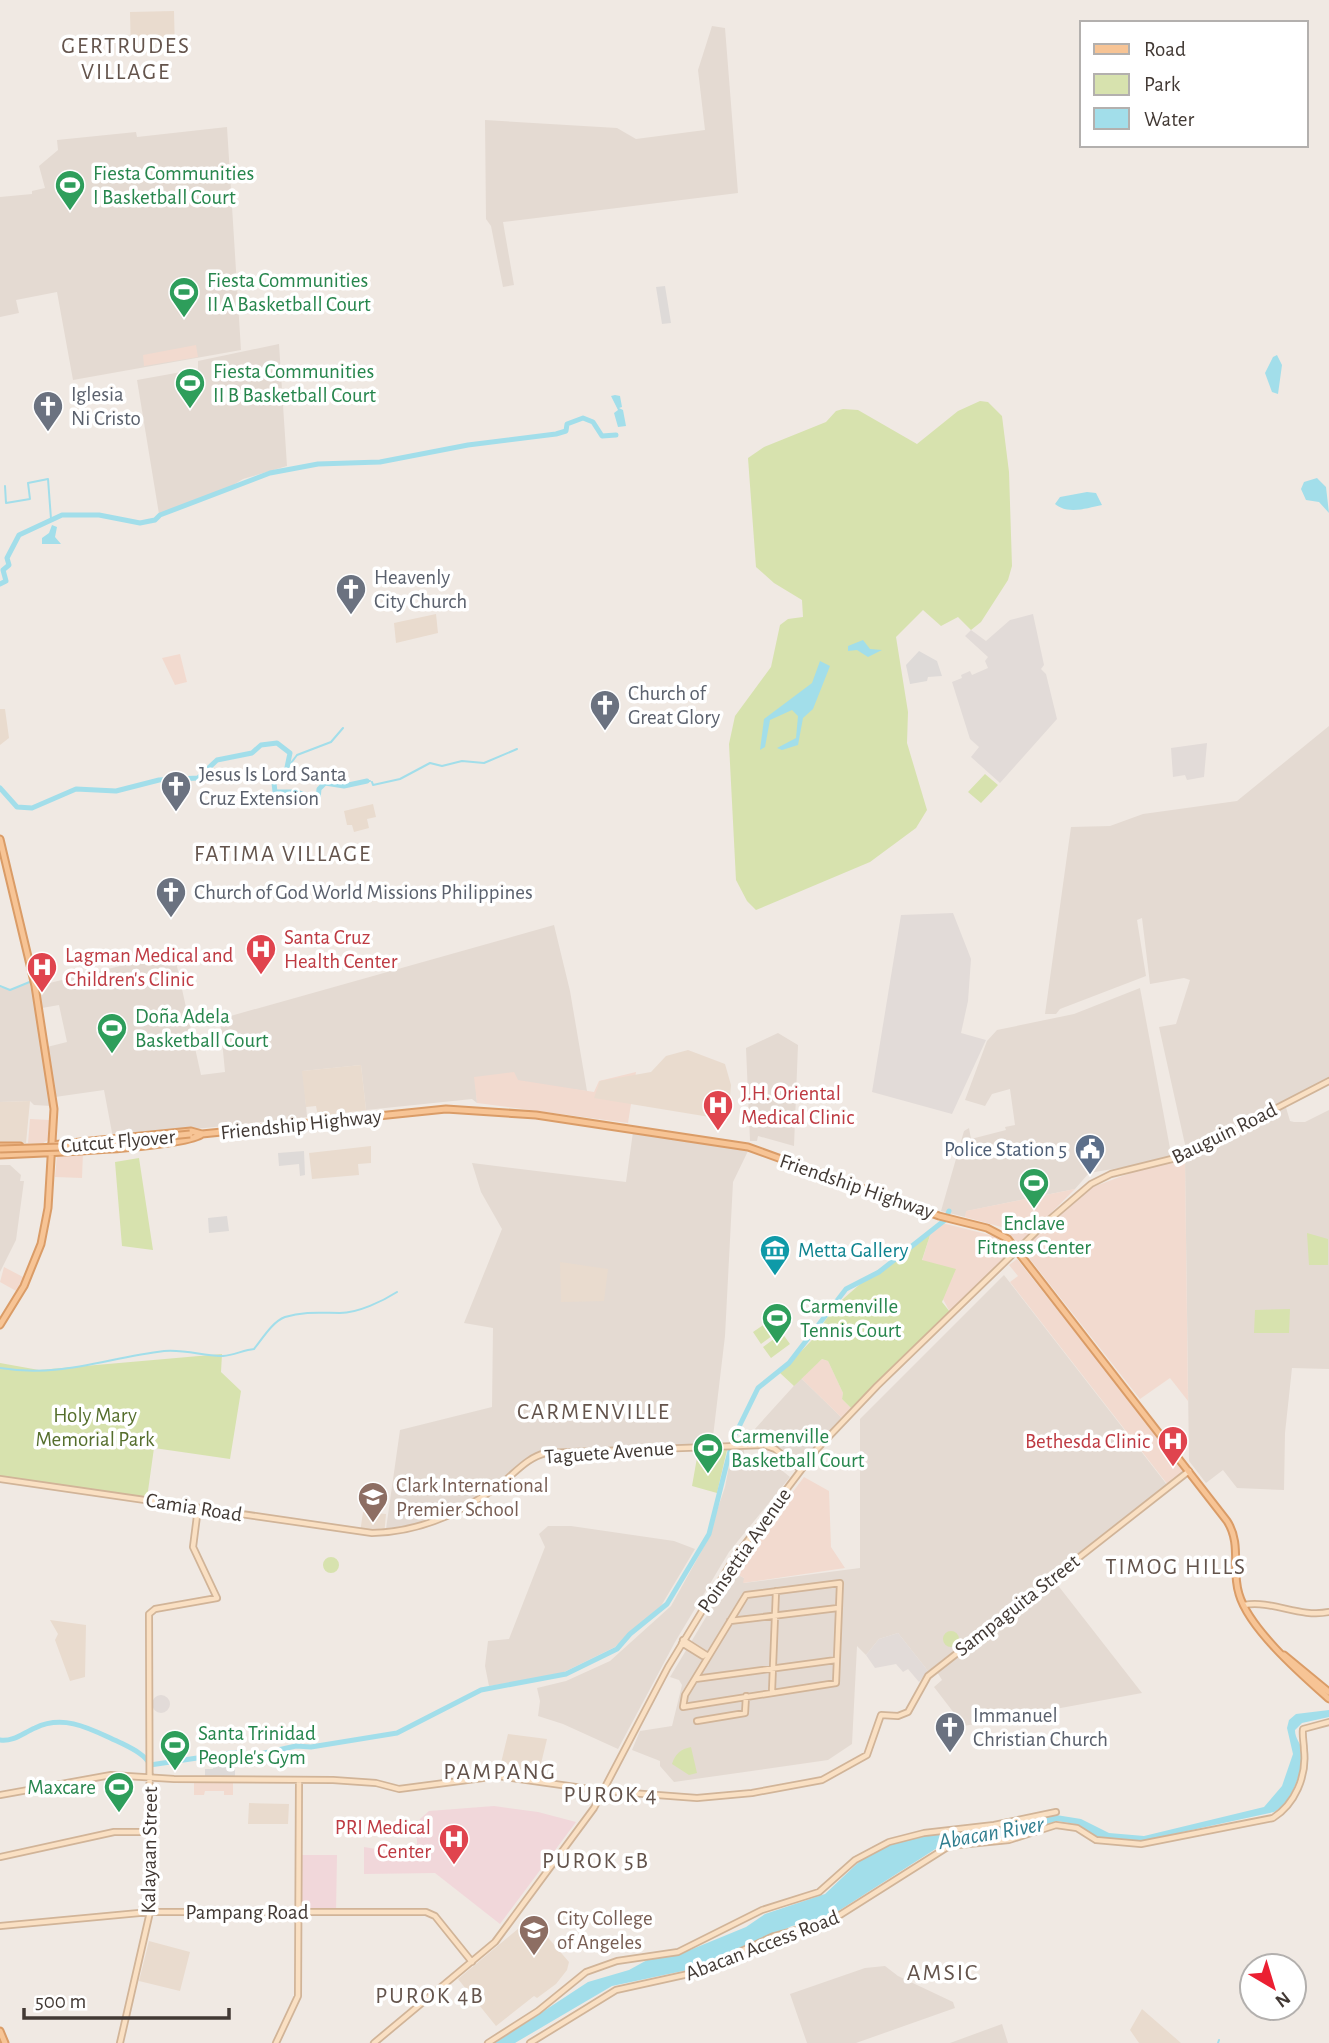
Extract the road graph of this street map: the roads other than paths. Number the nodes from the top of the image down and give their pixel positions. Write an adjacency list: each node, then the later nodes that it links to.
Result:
1 (0, 838): 5 (main road)
2 (1329, 1081): 11 (street, Bauguin Road)
3 (202, 1134): 4 (main road, Friendship Highway); 7 (main road, Friendship Highway); 8 (main road, Cutcut Flyover, bridge); 11 (main road, Friendship Highway)
4 (113, 1139): 6 (main road, Friendship Highway); 7 (main road)
5 (53, 1142): 6 (main road, Friendship Highway); 8 (main road); 10 (main road)
6 (75, 1143): 9 (main road)
7 (114, 1148): 9 (main road, Friendship Highway)
8 (0, 1150): 10 (main road, Friendship Highway)
9 (76, 1152): 10 (main road, Friendship Highway)
10 (52, 1157): 12 (main road)
11 (1016, 1252): 13 (street, Poinsettia Avenue); 14 (main road, Friendship Highway)
12 (0, 1325)
13 (801, 1470): 17 (street, Taguete Avenue); 24 (street, Poinsettia Avenue)
14 (1189, 1471): 19 (main road, Friendship Highway); 38 (street, Sampaguita Street)
15 (0, 1479): 16 (street, Camia Road)
16 (198, 1508): 17 (street, Camia Road); 36 (street, Kalayaan Street)
17 (388, 1532)
18 (776, 1591): 20 (street); 22 (street); 23 (street)
19 (1244, 1605): 21 (street); 28 (main road, Friendship Highway)
20 (838, 1608): 22 (street); 26 (street)
21 (1329, 1612)
22 (775, 1615): 23 (street); 27 (street)
23 (730, 1622): 25 (street)
24 (682, 1642): 25 (street); 38 (street, Poinsettia Avenue)
25 (708, 1657): 29 (street)
26 (836, 1660): 27 (street); 30 (street)
27 (772, 1667): 29 (street); 30 (street)
28 (1298, 1669): 31 (main road, Friendship Highway); 33 (main road, Friendship Highway)
29 (694, 1679): 32 (street)
30 (772, 1692): 32 (street)
31 (1329, 1692)
32 (746, 1696): 34 (street)
33 (1329, 1699)
34 (697, 1721)
35 (1329, 1722): 53 (street, Abacan Access Road)
36 (150, 1778): 37 (street); 39 (street); 41 (street, Kalayaan Street)
37 (299, 1780): 38 (street); 44 (street)
38 (604, 1791): 46 (street, Poinsettia Avenue)
39 (0, 1795)
40 (1056, 1812): 52 (street, Abacan Access Road)
41 (150, 1832): 42 (street); 43 (street, Kalayaan Street)
42 (0, 1857)
43 (150, 1912): 44 (street, Pampang Road); 45 (street, Pampang Road); 49 (street, Kalayaan Street)
44 (298, 1912): 46 (street, Pampang Road); 50 (street)
45 (0, 1926)
46 (472, 1962): 51 (street, Poinsettia Avenue)
47 (0, 2031): 48 (main road)
48 (5, 2043)
49 (120, 2043)
50 (276, 2043)
51 (374, 2043)
52 (488, 2043)
53 (530, 2043)

